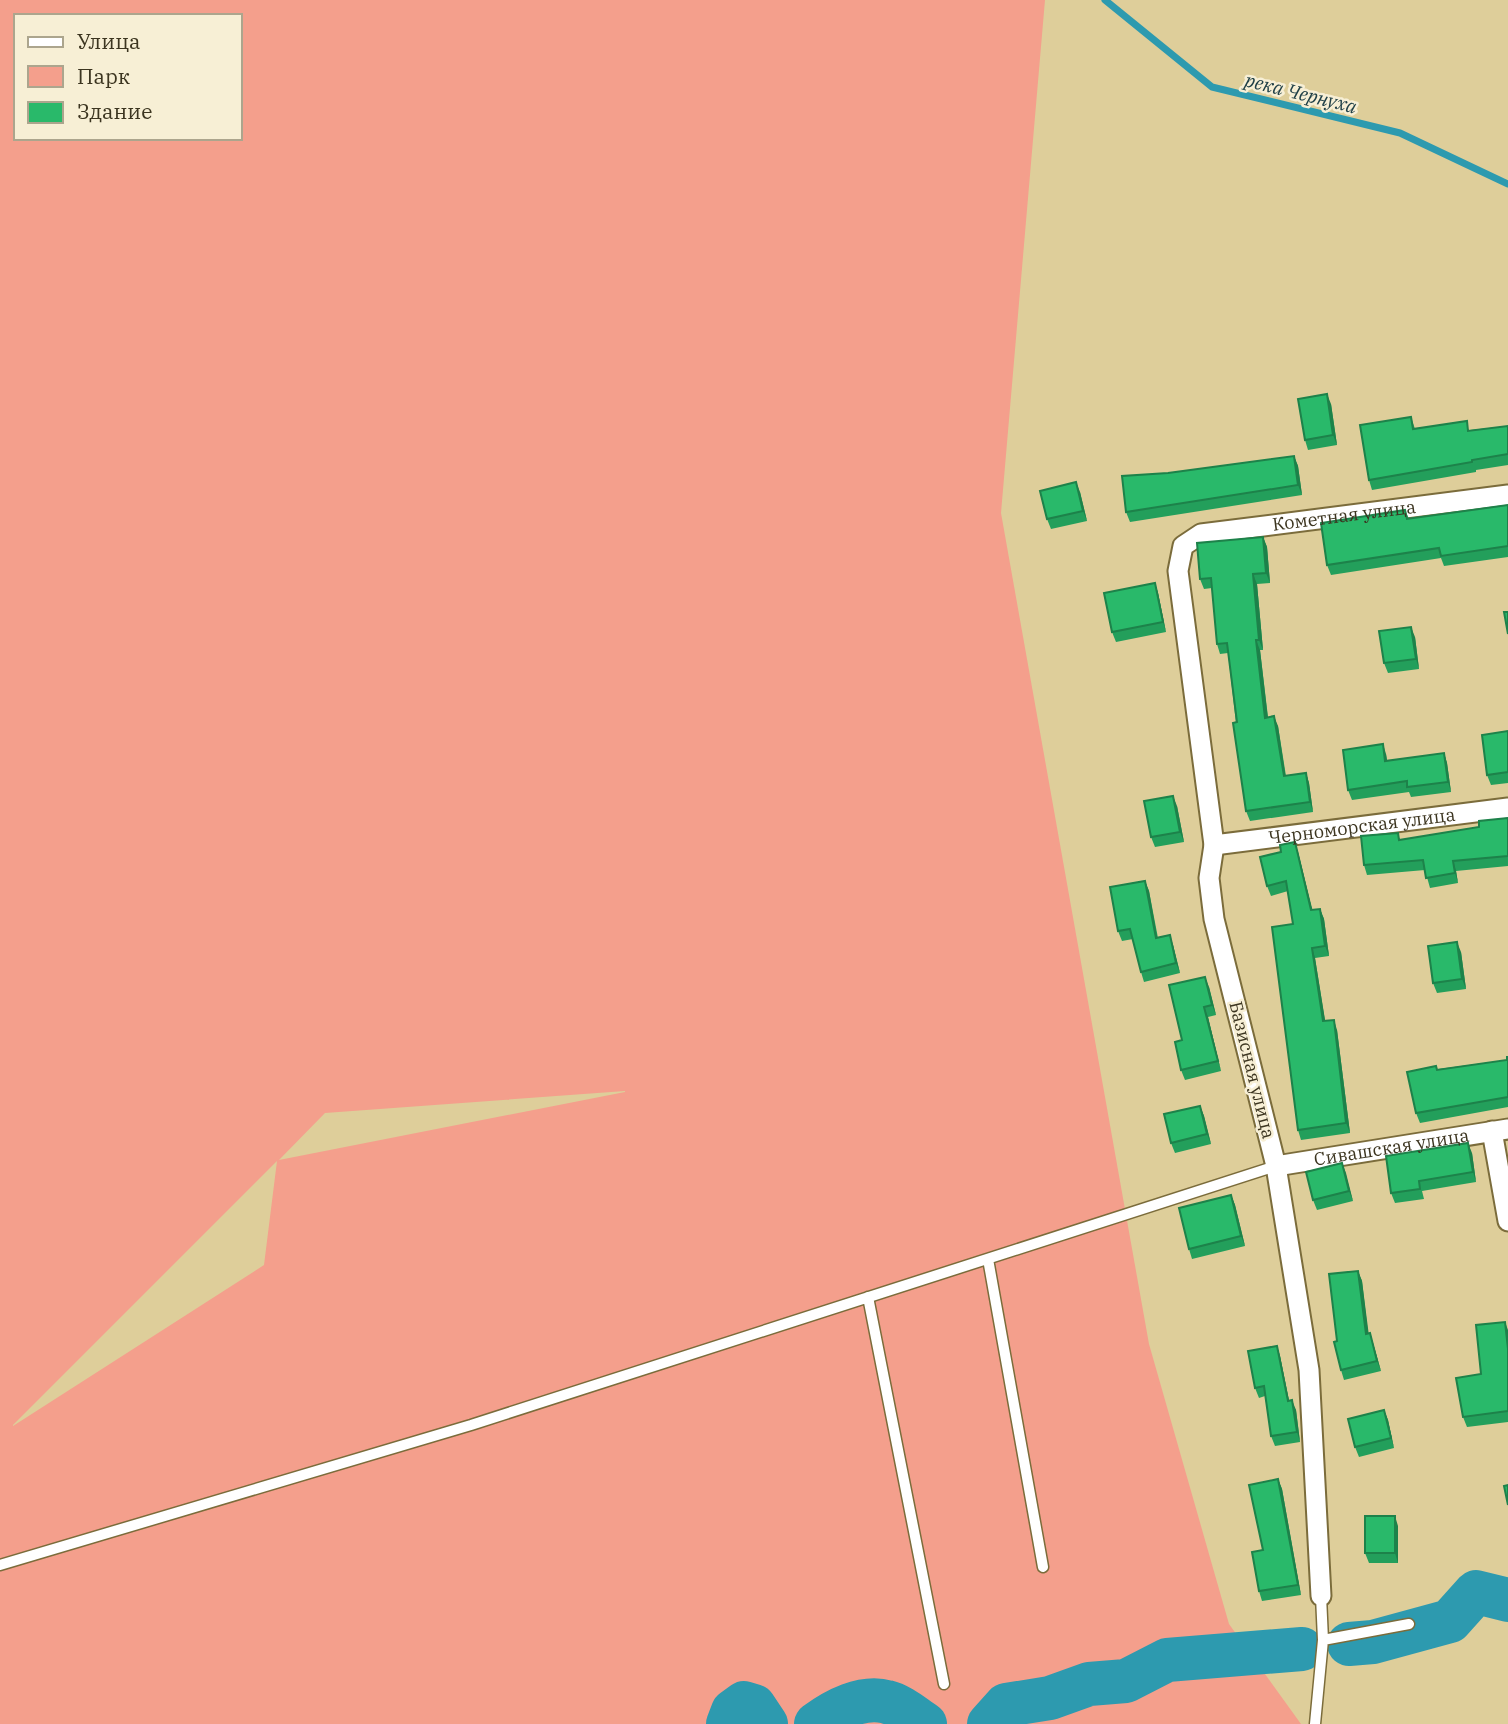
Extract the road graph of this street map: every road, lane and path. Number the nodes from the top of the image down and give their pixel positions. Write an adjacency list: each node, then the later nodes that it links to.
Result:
1 (1508, 495): 2 (street, Кометная улица)
2 (1183, 546): 4 (street, Базисная улица)
3 (1508, 808): 4 (street, Черноморская улица)
4 (1214, 845): 6 (street, Базисная улица)
5 (1500, 1130): 6 (street, Сивашская улица); 7 (street)
6 (1276, 1166): 8 (lane); 12 (street, Базисная улица)
7 (1508, 1221)
8 (988, 1259): 9 (lane); 11 (lane)
9 (868, 1297): 10 (lane); 15 (lane)
10 (0, 1565)
11 (1043, 1567)
12 (1321, 1596): 14 (lane)
13 (1409, 1624): 14 (lane)
14 (1323, 1640): 16 (lane)
15 (944, 1684)
16 (1315, 1724)

